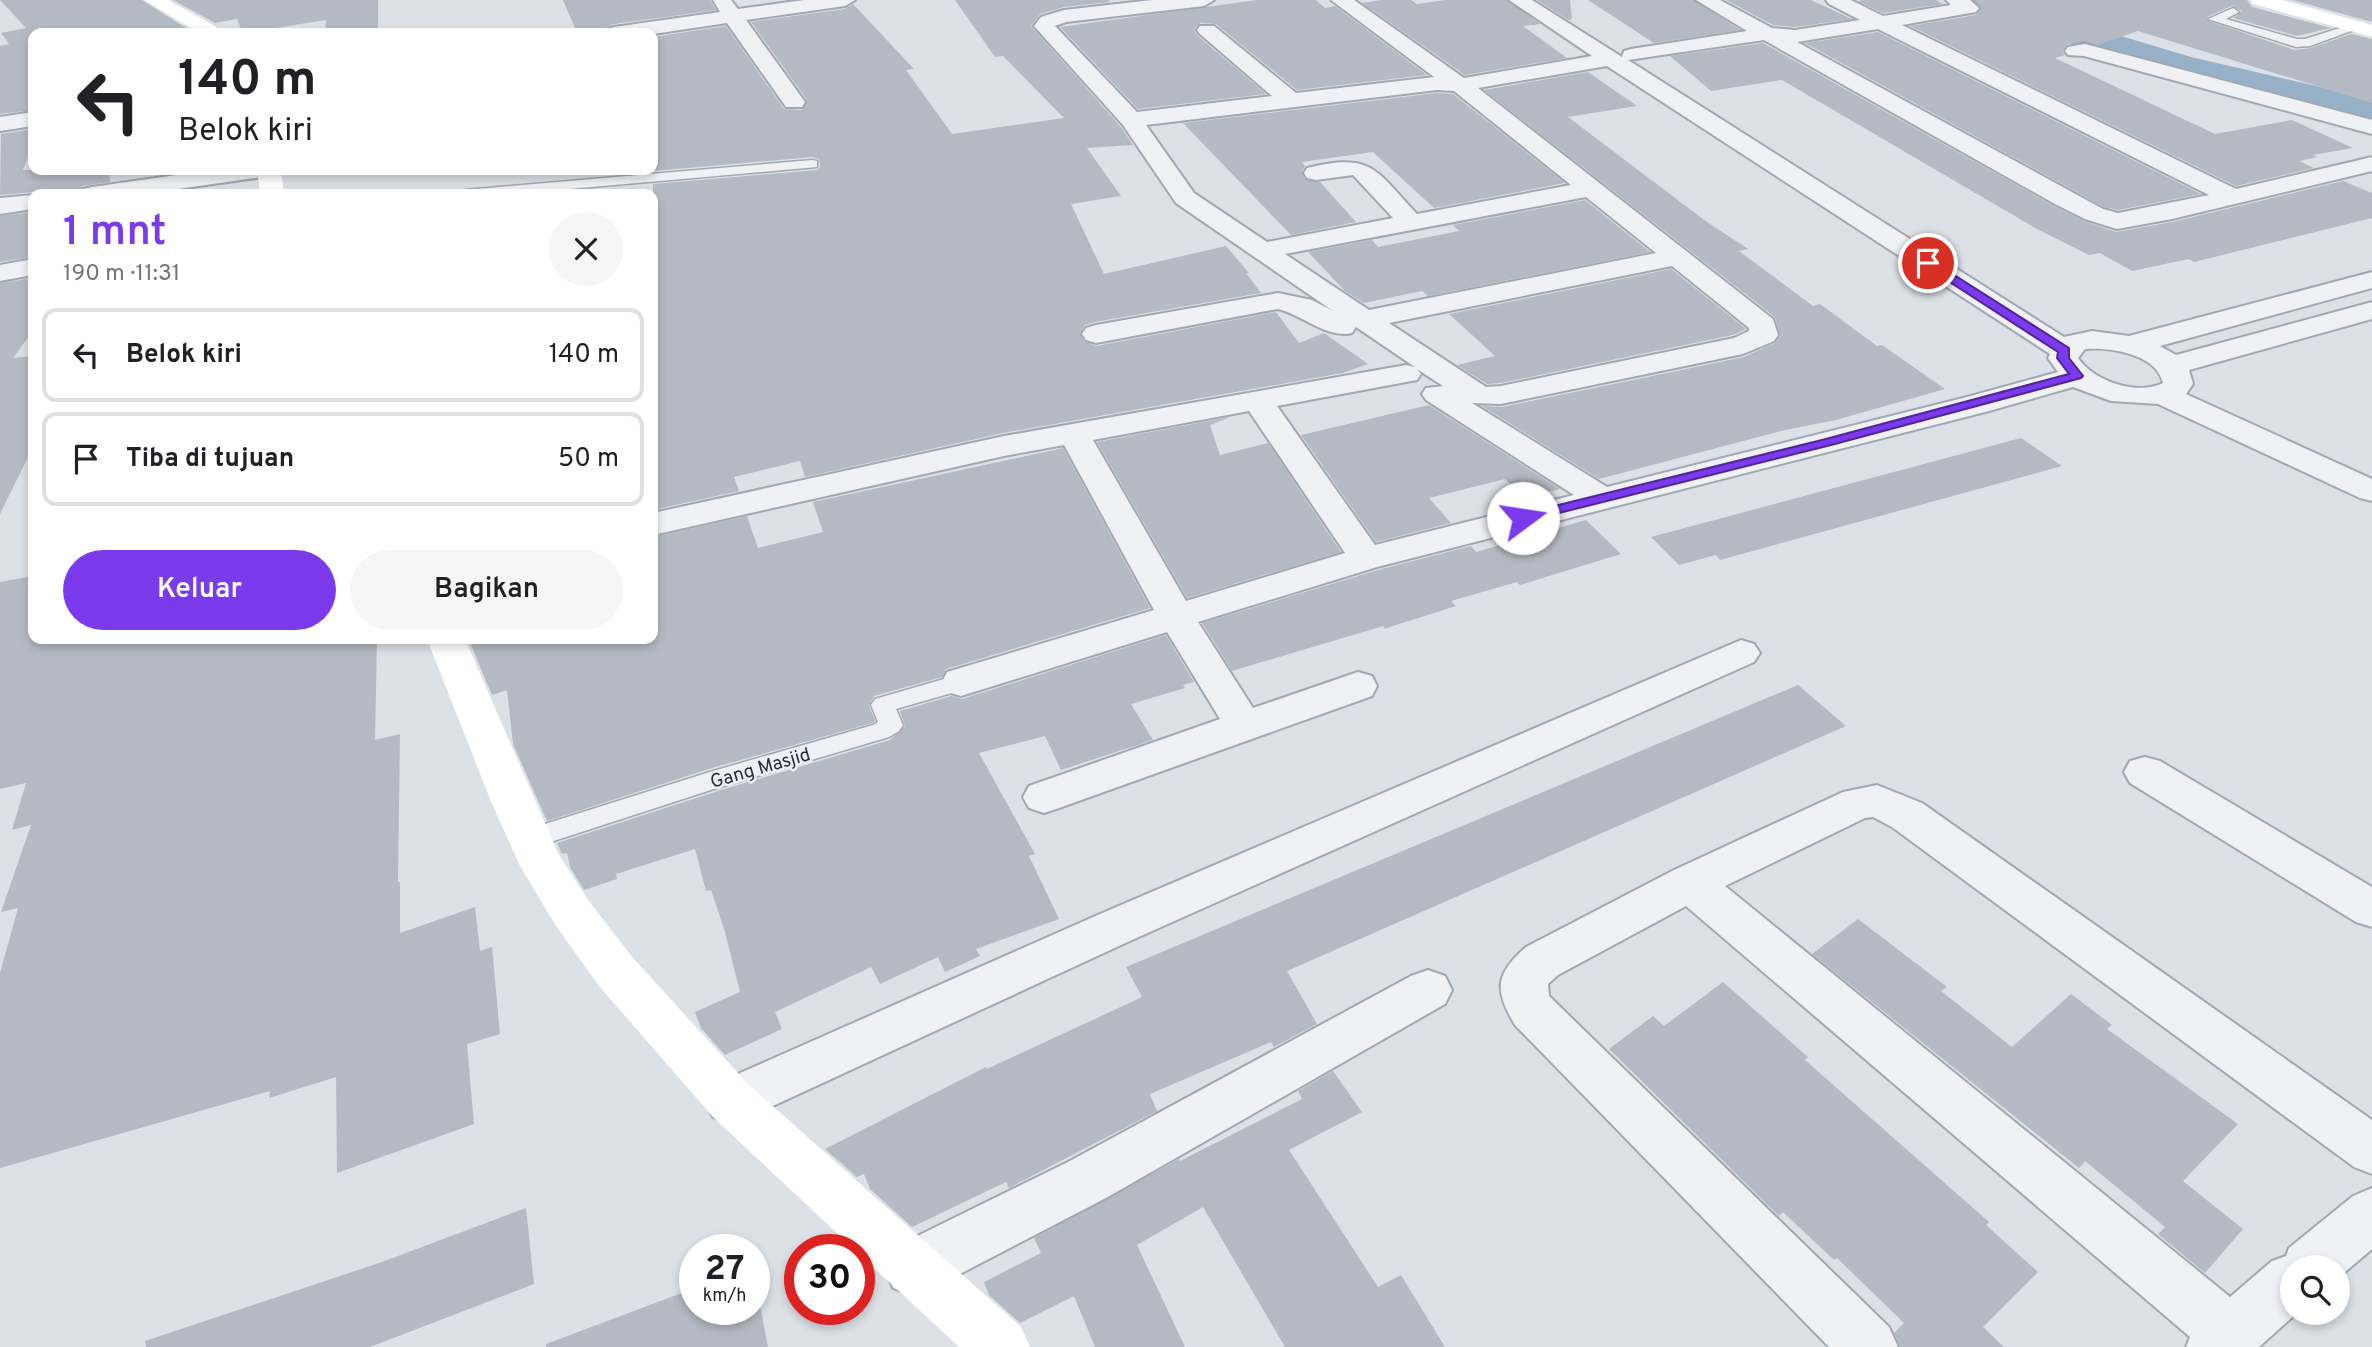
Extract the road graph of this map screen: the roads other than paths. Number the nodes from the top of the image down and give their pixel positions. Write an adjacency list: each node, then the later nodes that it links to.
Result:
1 (154, 0): 14 (street)
2 (845, 0): 11 (street)
3 (1204, 0): 27 (street)
4 (1341, 0): 20 (street)
5 (1518, 0): 19 (street)
6 (1544, 0): 19 (street)
7 (1706, 0): 18 (street)
8 (1836, 0): 13 (street)
9 (1956, 0): 13 (street)
10 (2260, 0): 16 (street)
11 (728, 8): 15 (street); 24 (street)
12 (2233, 12): 16 (lane)
13 (1882, 23): 18 (street); 37 (street)
14 (204, 28)
15 (637, 28)
16 (2364, 29)
17 (1208, 30): 23 (street)
18 (1781, 38): 19 (street); 37 (street)
19 (1622, 58): 20 (street); 50 (street); 50 (street)
20 (1448, 81): 23 (street); 36 (street)
21 (2174, 98): 22 (street)
22 (2261, 98): 25 (street); 29 (street)
23 (1289, 100): 27 (street)
24 (794, 102)
25 (2215, 108)
26 (28, 120): 28 (street)
27 (1131, 120): 41 (street)
28 (0, 124)
29 (2372, 127)
30 (812, 164): 35 (lane)
31 (2372, 164): 37 (street)
32 (1316, 173): 40 (street)
33 (227, 175): 34 (street)
34 (127, 189)
35 (522, 189)
36 (1591, 189): 40 (street); 42 (street)
37 (2231, 196)
38 (28, 203): 39 (street)
39 (0, 206)
40 (1411, 222): 41 (street)
41 (1264, 250): 47 (street)
42 (1676, 257): 47 (street); 47 (street)
43 (28, 268): 44 (street)
44 (0, 273)
45 (2372, 280): 49 (street)
46 (2372, 310): 52 (street)
47 (1366, 319)
48 (1096, 334): 51 (street)
49 (2131, 345): 50 (street); 52 (street)
50 (2075, 356): 52 (street); 57 (street)
51 (1406, 374): 53 (street); 57 (street)
52 (2170, 379): 55 (street); 56 (street)
53 (1257, 400): 54 (street); 59 (street)
54 (1073, 433): 58 (street); 60 (street)
55 (2372, 463)
56 (2372, 491)
57 (1601, 498): 59 (street)
58 (658, 523)
59 (1366, 558): 60 (street)
60 (1175, 616): 63 (street); 65 (street)
61 (448, 644): 68 (street)
62 (1741, 653): 72 (street)
63 (961, 682): 68 (lane, Gang Masjid)
64 (1358, 686): 65 (street)
65 (1245, 727): 67 (street)
66 (2145, 772): 70 (street)
67 (1044, 797)
68 (529, 839): 72 (street)
69 (1690, 883): 73 (street); 78 (street); 80 (street)
70 (2372, 909)
71 (1427, 990): 76 (street)
72 (732, 1101): 76 (street)
73 (2372, 1150)
74 (2372, 1214): 75 (street)
75 (2323, 1255)
76 (913, 1268): 79 (street)
77 (2280, 1291): 78 (street)
78 (2222, 1340)
79 (1001, 1347)
80 (1868, 1347)

